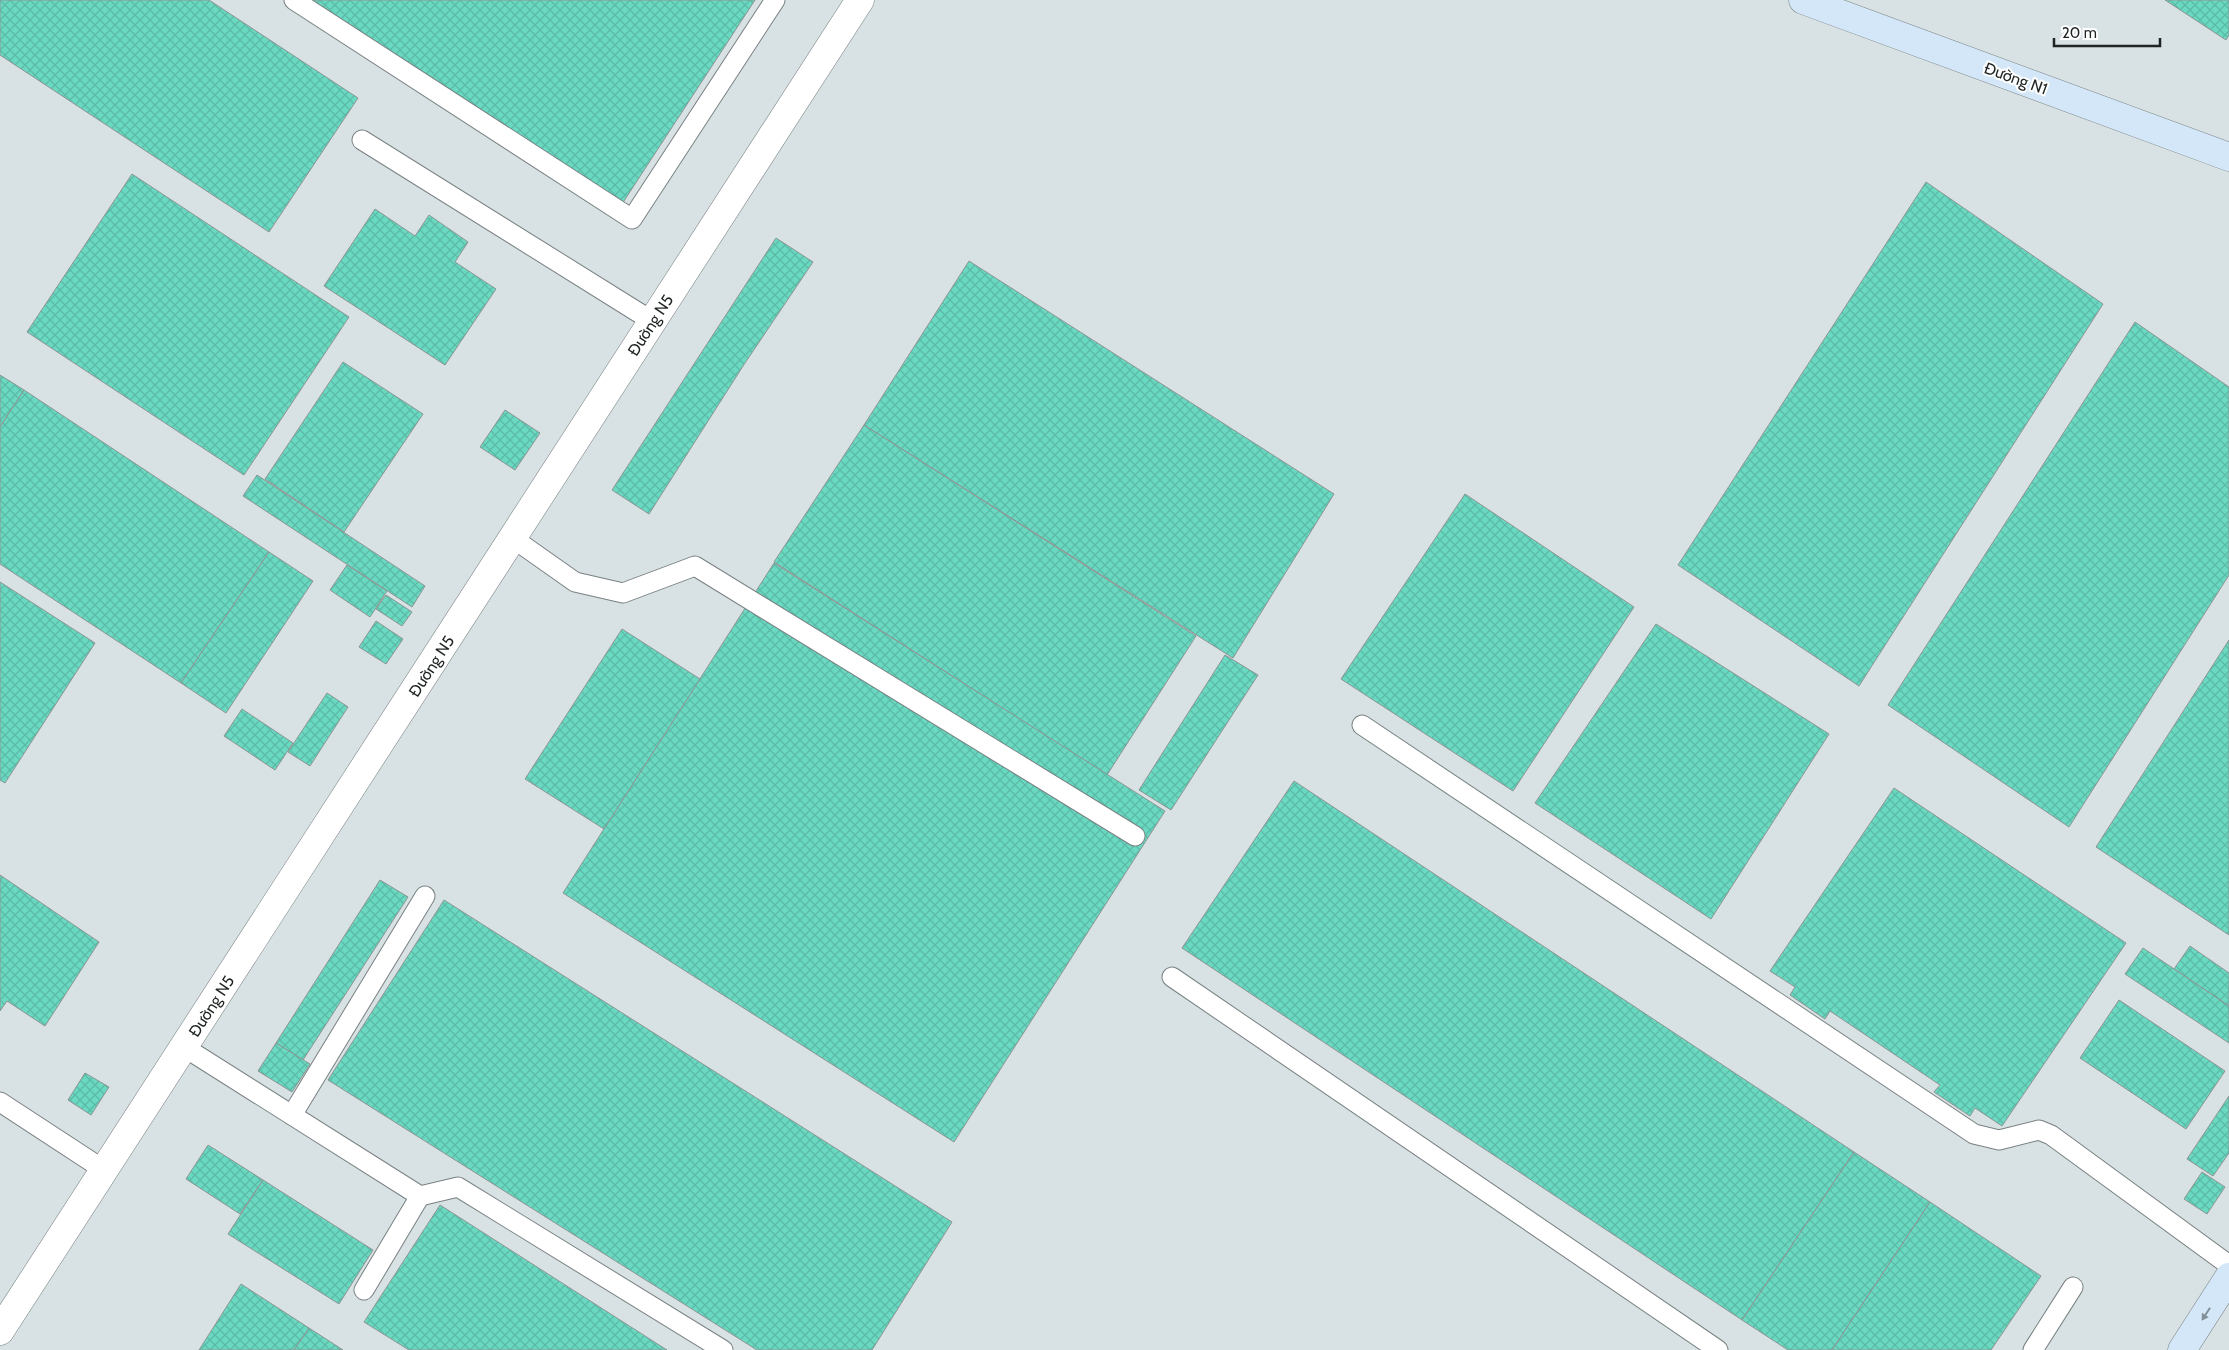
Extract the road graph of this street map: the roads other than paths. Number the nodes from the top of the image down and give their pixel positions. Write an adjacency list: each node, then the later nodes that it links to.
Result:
1 (294, 0): 2 (lane)
2 (774, 0)
3 (860, 0): 7 (street, Đường N5)
4 (1803, 0): 6 (street, Đường N1)
5 (362, 140): 7 (lane)
6 (2229, 157)
7 (652, 321): 8 (street, Đường N5)
8 (514, 539): 10 (lane); 13 (street, Đường N5)
9 (1362, 725): 18 (lane)
10 (1134, 836)
11 (425, 896): 15 (lane)
12 (1172, 977): 24 (lane)
13 (184, 1047): 15 (lane); 16 (street, Đường N5)
14 (0, 1102): 16 (lane)
15 (292, 1115): 17 (lane)
16 (104, 1170): 22 (street, Đường N5)
17 (420, 1196): 21 (lane); 23 (lane)
18 (2229, 1265)
19 (2229, 1277): 26 (street, one-way to 26)
20 (2073, 1287): 25 (lane)
21 (364, 1290)
22 (0, 1331)
23 (723, 1350)
24 (1718, 1350)
25 (2034, 1350)
26 (2182, 1350)

